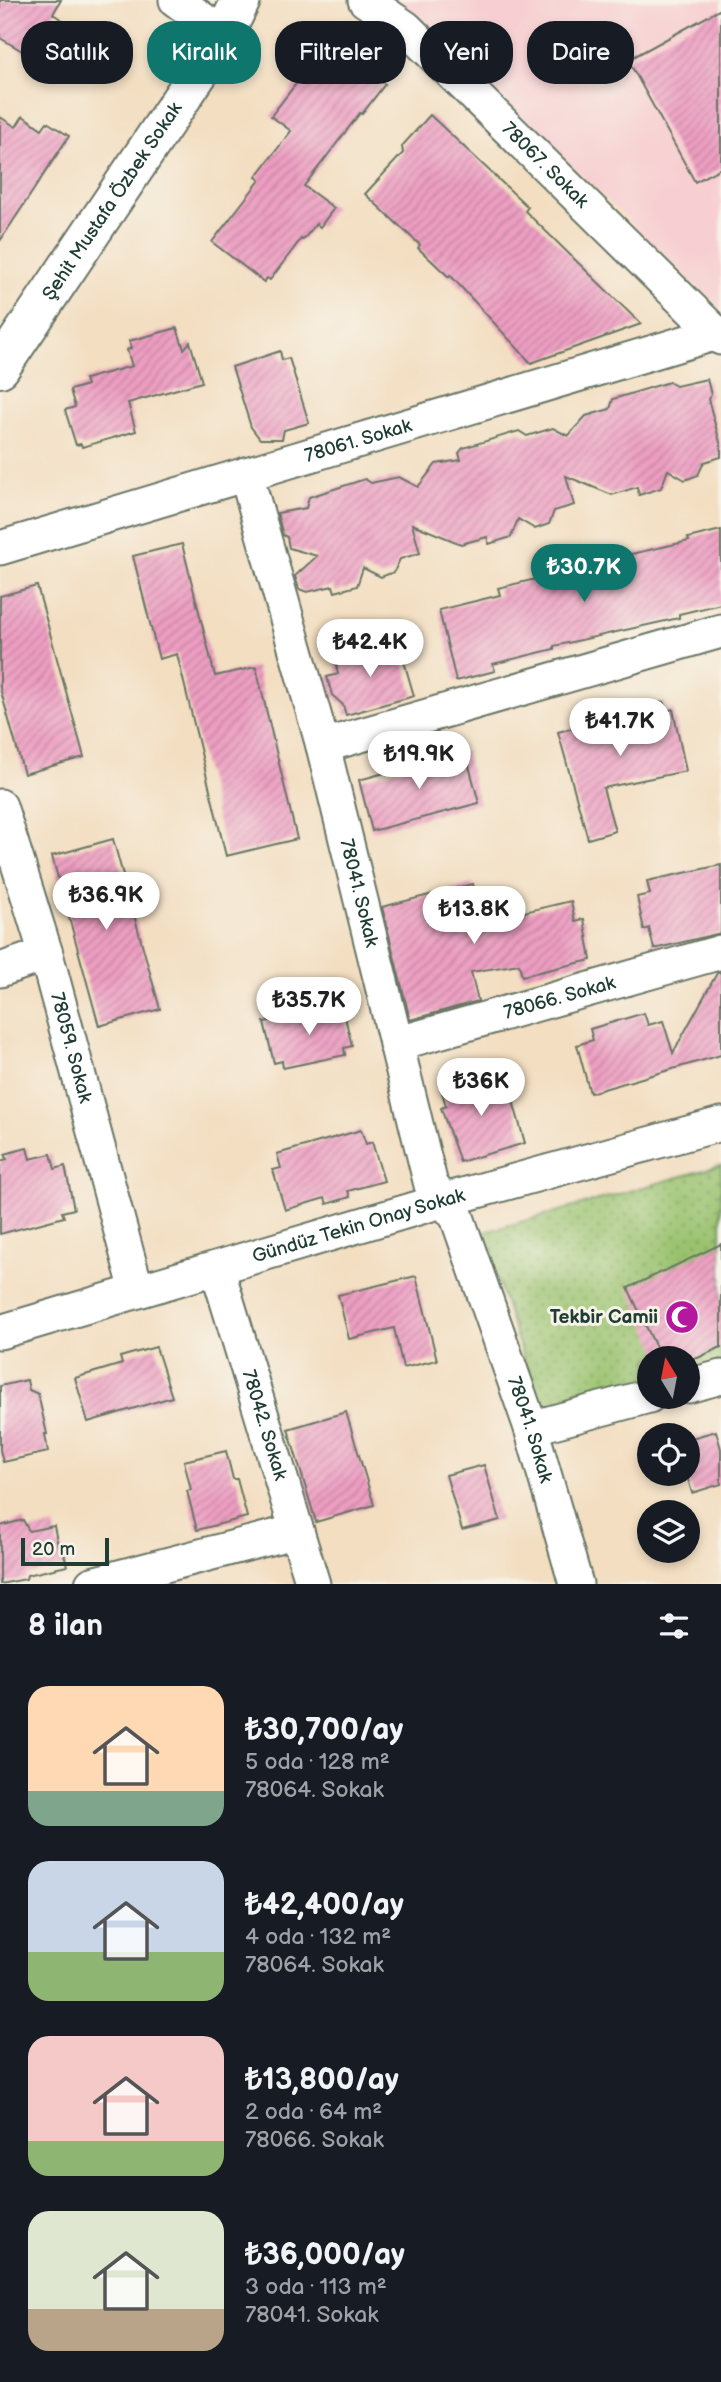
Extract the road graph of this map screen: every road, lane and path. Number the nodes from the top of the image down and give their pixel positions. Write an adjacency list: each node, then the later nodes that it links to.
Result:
1 (176, 0): 5 (street)
2 (241, 0): 6 (main road)
3 (258, 0): 7 (main road)
4 (365, 0): 9 (street, 78067. Sokak)
5 (205, 21)
6 (231, 21)
7 (238, 21)
8 (191, 84): 10 (main road, Şehit Mustafa Özbek Sokak)
9 (719, 336): 11 (street, 78061. Sokak)
10 (0, 368)
11 (246, 474): 12 (street, 78061. Sokak); 14 (street, 78041. Sokak)
12 (0, 548)
13 (721, 631): 14 (street)
14 (323, 746): 19 (street, 78041. Sokak)
15 (0, 806): 17 (street, 78059. Sokak)
16 (721, 952): 19 (street, 78066. Sokak)
17 (46, 954): 18 (street); 23 (street, 78059. Sokak)
18 (0, 970)
19 (396, 1045): 21 (street, 78041. Sokak)
20 (721, 1124): 21 (street, Gündüz Tekin Onay Sokak)
21 (445, 1200): 22 (street, Gündüz Tekin Onay Sokak); 28 (street, 78041. Sokak)
22 (217, 1268): 23 (street, Gündüz Tekin Onay Sokak); 29 (street, 78042. Sokak)
23 (137, 1291): 24 (street, Gündüz Tekin Onay Sokak)
24 (0, 1332)
25 (721, 1377): 26 (street)
26 (700, 1383)
27 (637, 1399): 28 (street)
28 (531, 1428): 32 (street, 78041. Sokak)
29 (297, 1531): 30 (street); 31 (street, 78042. Sokak)
30 (92, 1584)
31 (313, 1584)
32 (576, 1584)

